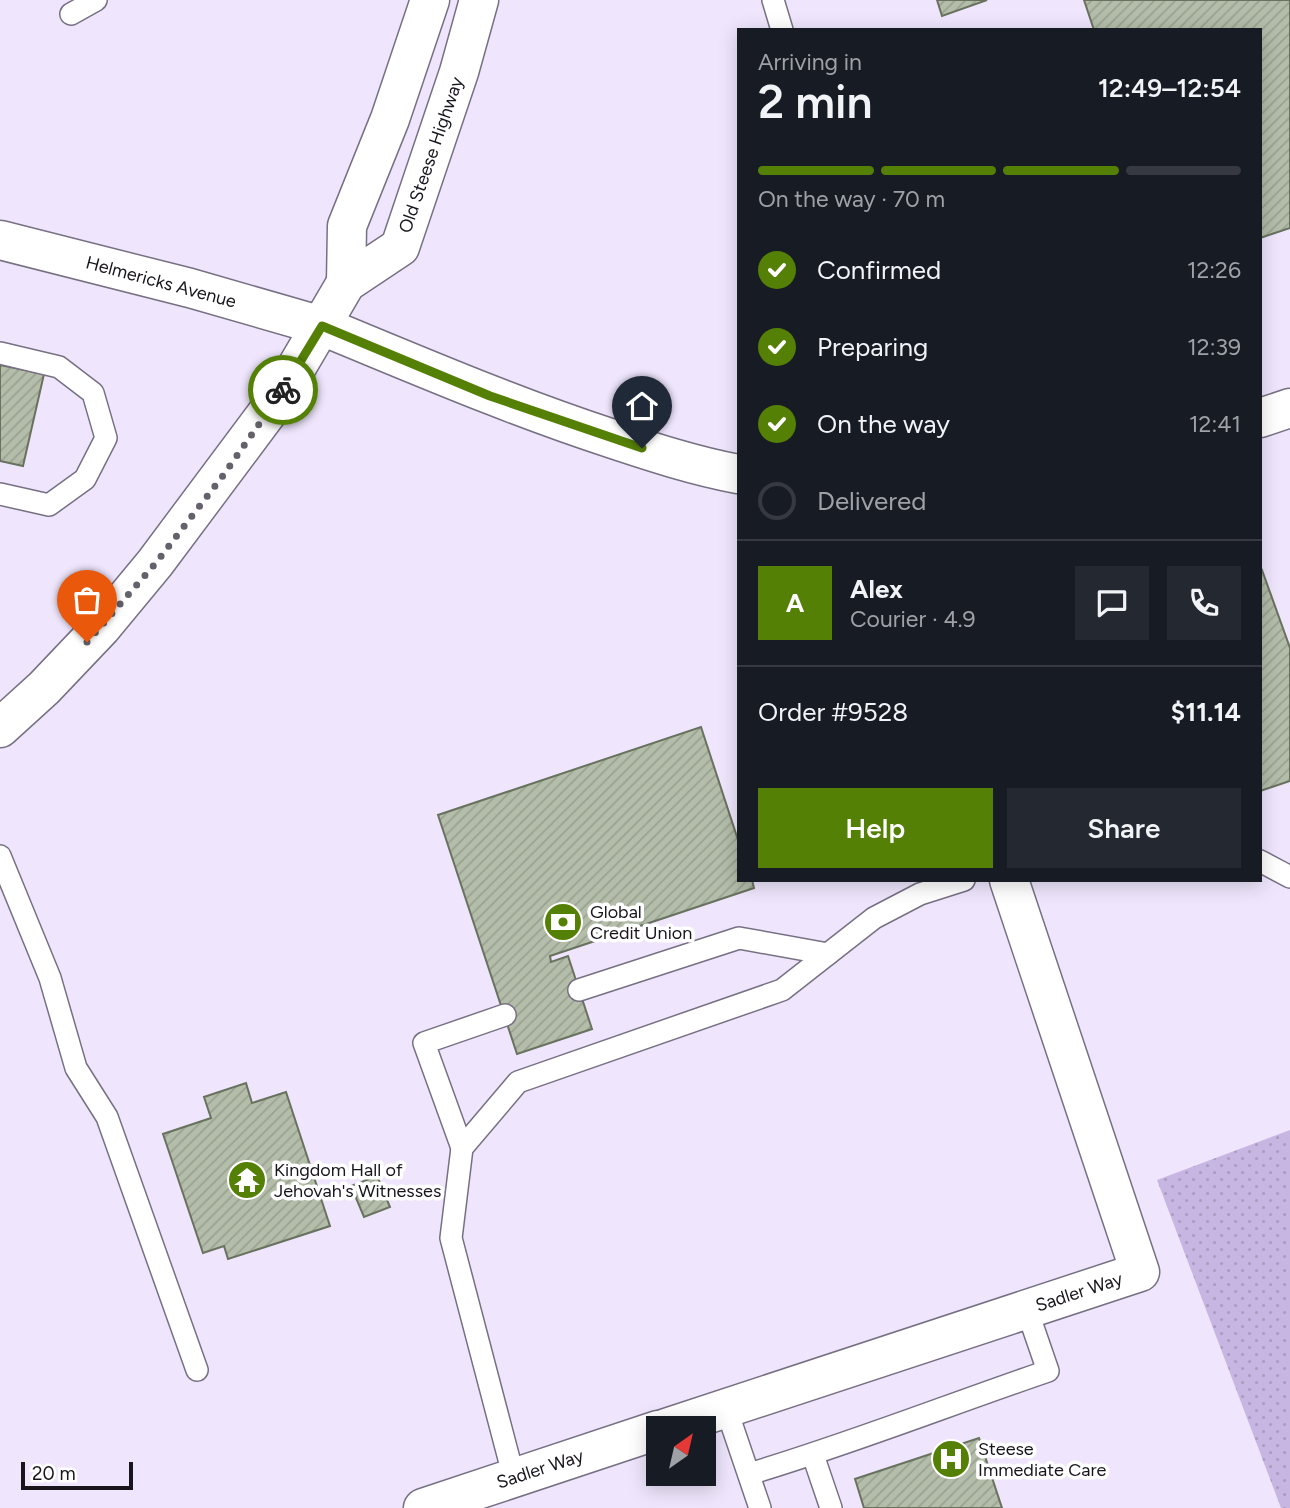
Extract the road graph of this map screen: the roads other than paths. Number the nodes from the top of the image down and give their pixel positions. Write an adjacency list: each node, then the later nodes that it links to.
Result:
1 (96, 0): 5 (lane)
2 (430, 0): 8 (street, Old Steese Highway)
3 (479, 0): 8 (street, Old Steese Highway)
4 (773, 0): 6 (lane)
5 (71, 14)
6 (781, 28)
7 (0, 240): 9 (street, Helmericks Avenue)
8 (346, 283): 9 (street, Old Steese Highway)
9 (322, 326): 13 (street, Helmericks Avenue); 15 (street, Old Steese Highway)
10 (0, 353): 14 (lane)
11 (1290, 408): 12 (street)
12 (1262, 417)
13 (737, 474)
14 (0, 494)
15 (0, 728)
16 (0, 856): 26 (lane)
17 (1262, 862): 18 (lane)
18 (1290, 877)
19 (958, 882): 21 (lane)
20 (1010, 882): 25 (street, Sadler Way)
21 (828, 954): 22 (lane); 24 (lane)
22 (579, 990)
23 (505, 1015): 24 (lane)
24 (462, 1148): 32 (lane)
25 (1027, 1310): 27 (street, Sadler Way); 30 (lane)
26 (197, 1370)
27 (726, 1408): 28 (street, Sadler Way); 31 (lane)
28 (702, 1416)
29 (646, 1434): 32 (street, Sadler Way)
30 (813, 1455): 31 (lane); 35 (lane)
31 (749, 1474): 34 (lane)
32 (514, 1478): 33 (street, Sadler Way)
33 (423, 1508)
34 (760, 1508)
35 (831, 1508)

